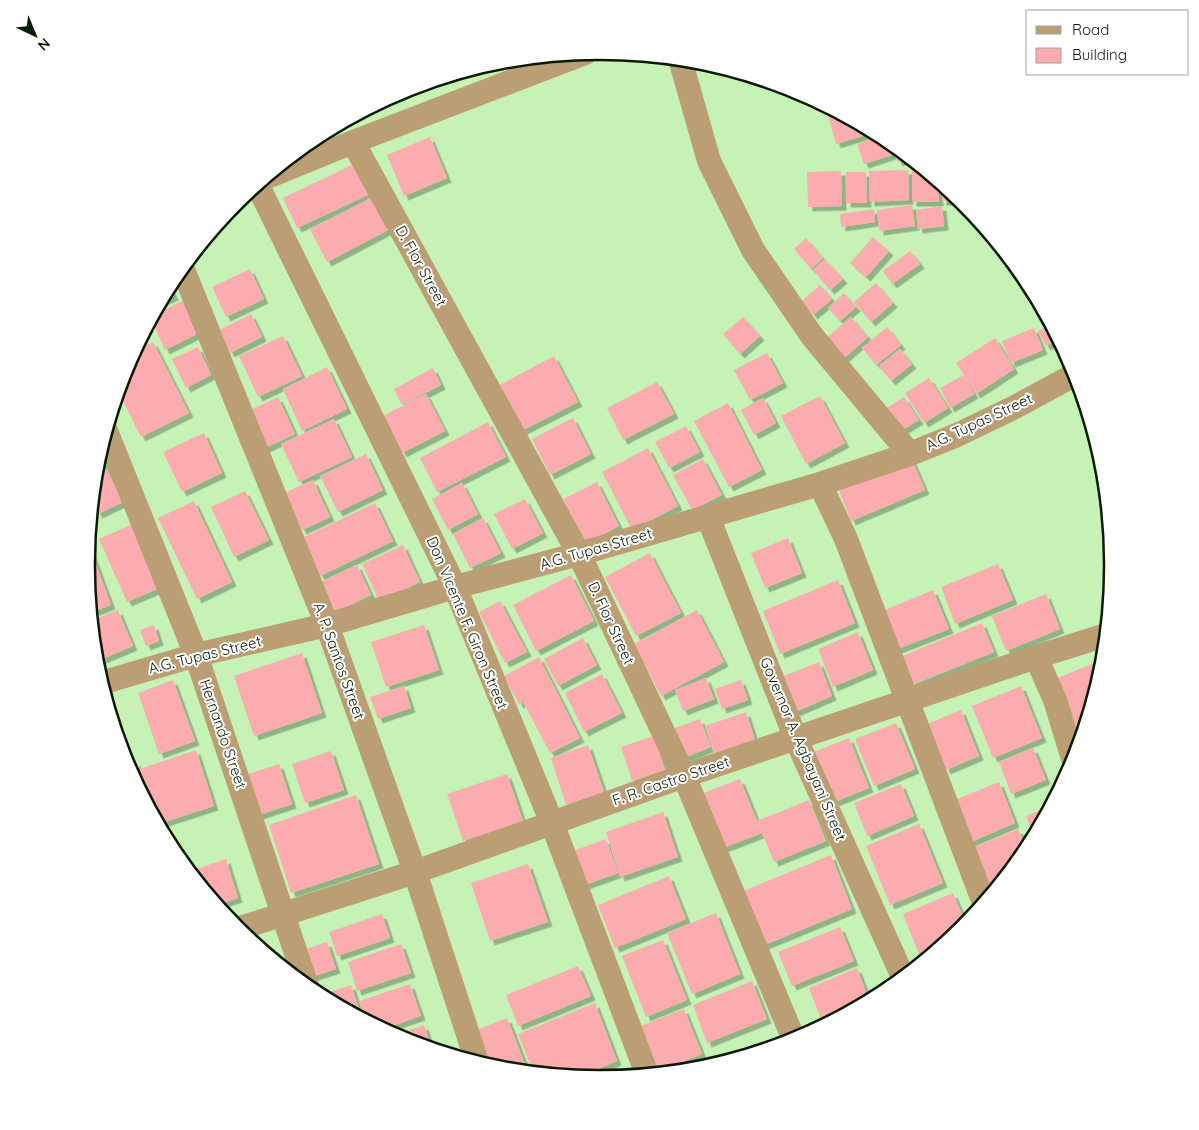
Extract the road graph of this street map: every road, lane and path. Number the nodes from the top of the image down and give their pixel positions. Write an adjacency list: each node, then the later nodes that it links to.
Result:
1 (564, 61): 3 (street)
2 (682, 67): 9 (street)
3 (353, 142): 4 (street); 12 (street, D. Flor Street)
4 (285, 170)
5 (261, 190): 13 (street, Don Vicente F. Giron Street)
6 (186, 276): 14 (street, A. P. Santos Street)
7 (1068, 378): 9 (street, A.G. Tupas Street)
8 (110, 441): 16 (street, Hernando Street)
9 (910, 454): 10 (street, A.G. Tupas Street)
10 (820, 484): 11 (street, A.G. Tupas Street); 19 (street)
11 (708, 517): 12 (street, A.G. Tupas Street); 20 (street, Governor A. Agbayani Street)
12 (579, 554): 13 (street, A.G. Tupas Street); 22 (street, D. Flor Street)
13 (456, 588): 14 (street, A.G. Tupas Street); 23 (street, Don Vicente F. Giron Street)
14 (327, 625): 16 (street, A.G. Tupas Street); 24 (street, A. P. Santos Street)
15 (1099, 637): 17 (street, F. R. Castro Street)
16 (196, 655): 18 (street, A.G. Tupas Street); 26 (street, Hernando Street)
17 (1036, 657): 19 (street, F. R. Castro Street); 21 (street)
18 (108, 681)
19 (907, 701): 20 (street, F. R. Castro Street); 25 (street)
20 (796, 739): 22 (street, F. R. Castro Street); 28 (street, Governor A. Agbayani Street)
21 (1070, 748)
22 (684, 776): 23 (street, F. R. Castro Street); 30 (street, D. Flor Street)
23 (552, 823): 24 (street, F. R. Castro Street); 32 (street, Don Vicente F. Giron Street)
24 (415, 872): 26 (street, F. R. Castro Street); 31 (street, A. P. Santos Street)
25 (981, 895)
26 (284, 913): 27 (street, F. R. Castro Street); 29 (street, Hernando Street)
27 (246, 926)
28 (900, 971)
29 (303, 974)
30 (791, 1033)
31 (474, 1054)
32 (645, 1068)

